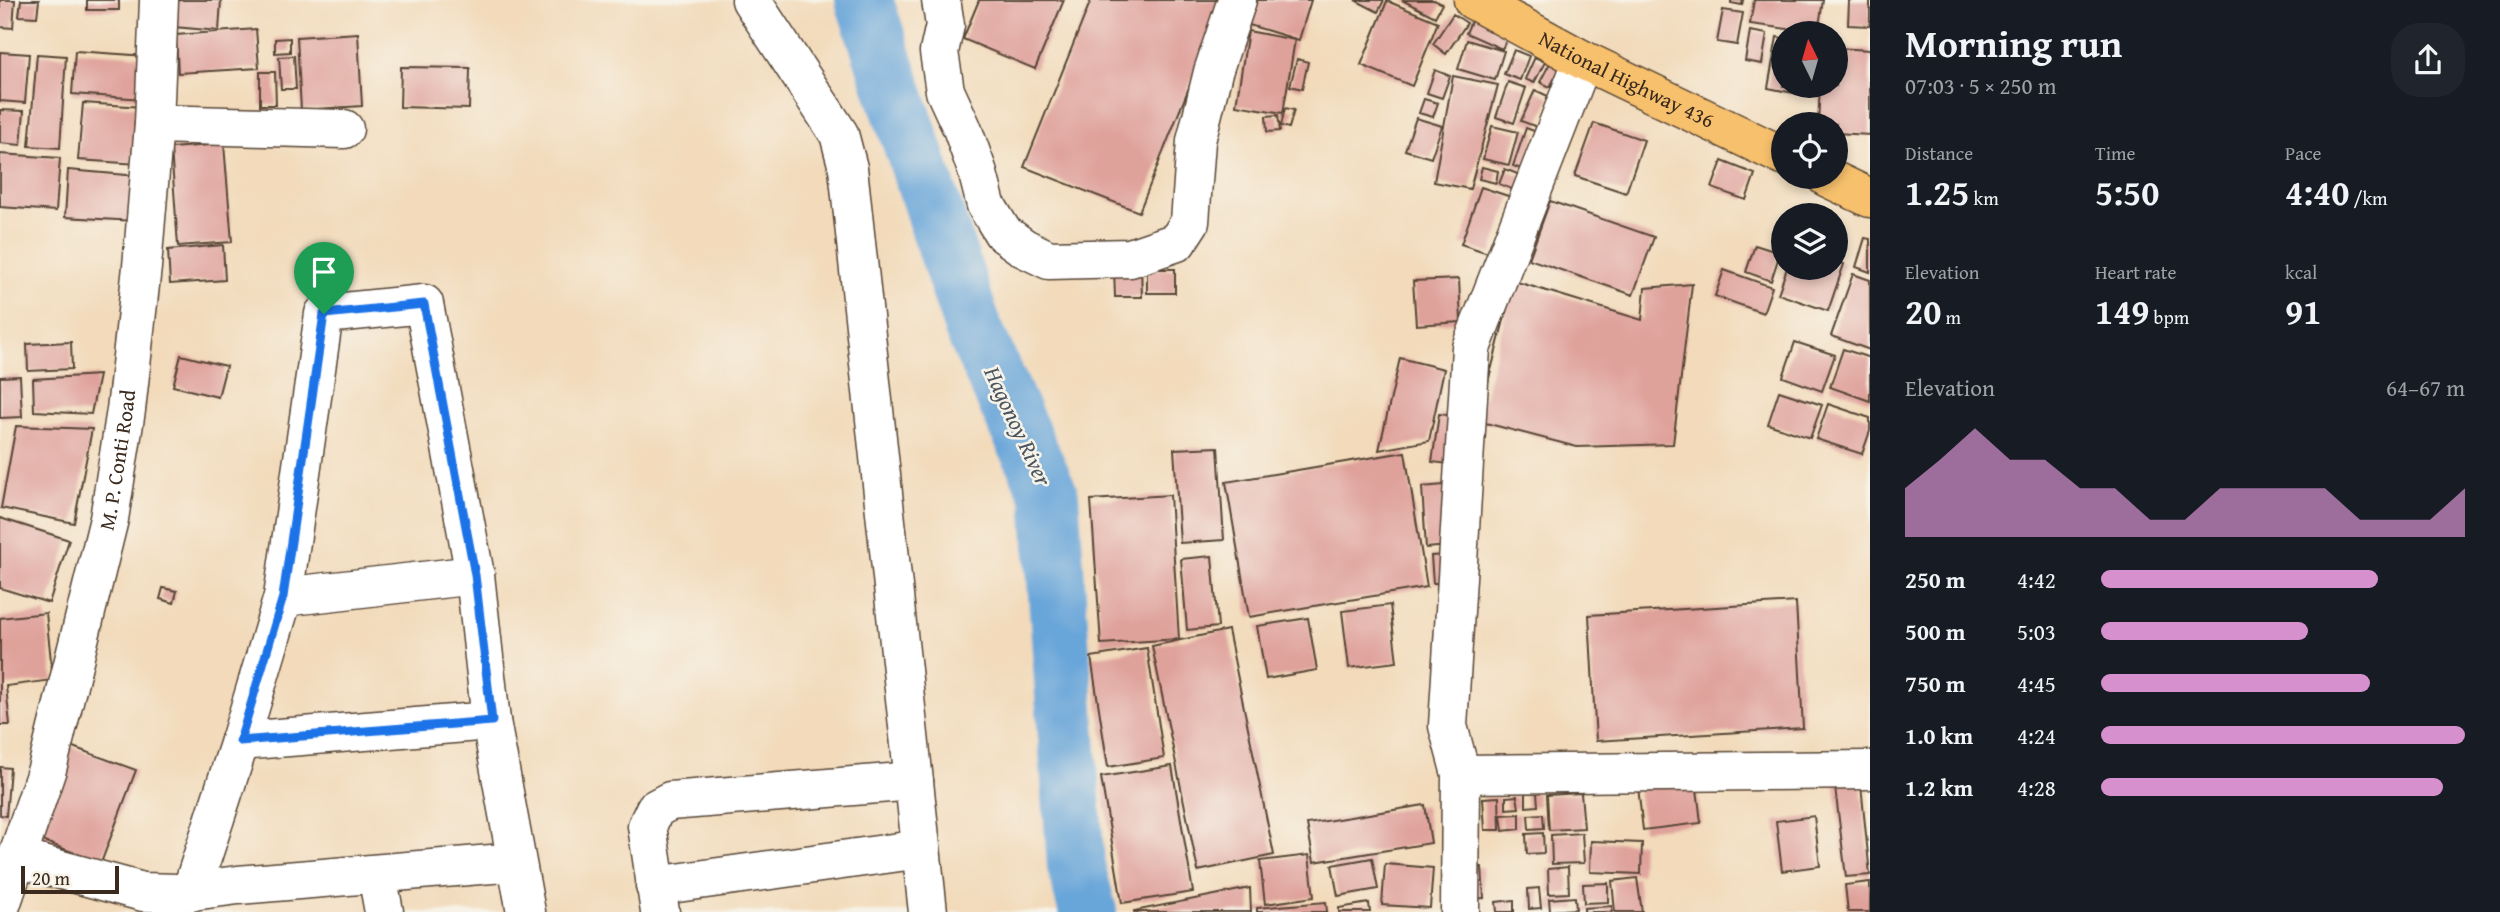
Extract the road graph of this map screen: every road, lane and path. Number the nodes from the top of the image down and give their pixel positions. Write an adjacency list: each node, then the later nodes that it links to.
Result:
1 (159, 0): 7 (street, M. P. Conti Road)
2 (751, 0): 18 (street)
3 (941, 0): 4 (street)
4 (1237, 0)
5 (1473, 0): 6 (main road, National Highway 436)
6 (1583, 60): 9 (main road, National Highway 436); 17 (street)
7 (154, 124): 8 (street); 19 (street, M. P. Conti Road)
8 (344, 129)
9 (1771, 150)
10 (1848, 188): 11 (main road)
11 (1870, 198)
12 (475, 575): 13 (street); 13 (street); 14 (street)
13 (283, 597): 15 (street)
14 (492, 721): 15 (street); 21 (street)
15 (240, 741): 23 (street)
16 (1870, 770): 17 (street)
17 (1461, 774): 30 (street)
18 (914, 781): 20 (street); 25 (street)
19 (14, 841): 23 (street); 26 (street, M. P. Conti Road)
20 (921, 849): 25 (street); 29 (street)
21 (516, 862): 22 (street); 28 (street)
22 (377, 874): 24 (street); 27 (street)
23 (180, 899): 24 (street)
24 (240, 899)
25 (657, 899)
26 (0, 908)
27 (384, 912)
28 (526, 912)
29 (928, 912)
30 (1460, 912)

